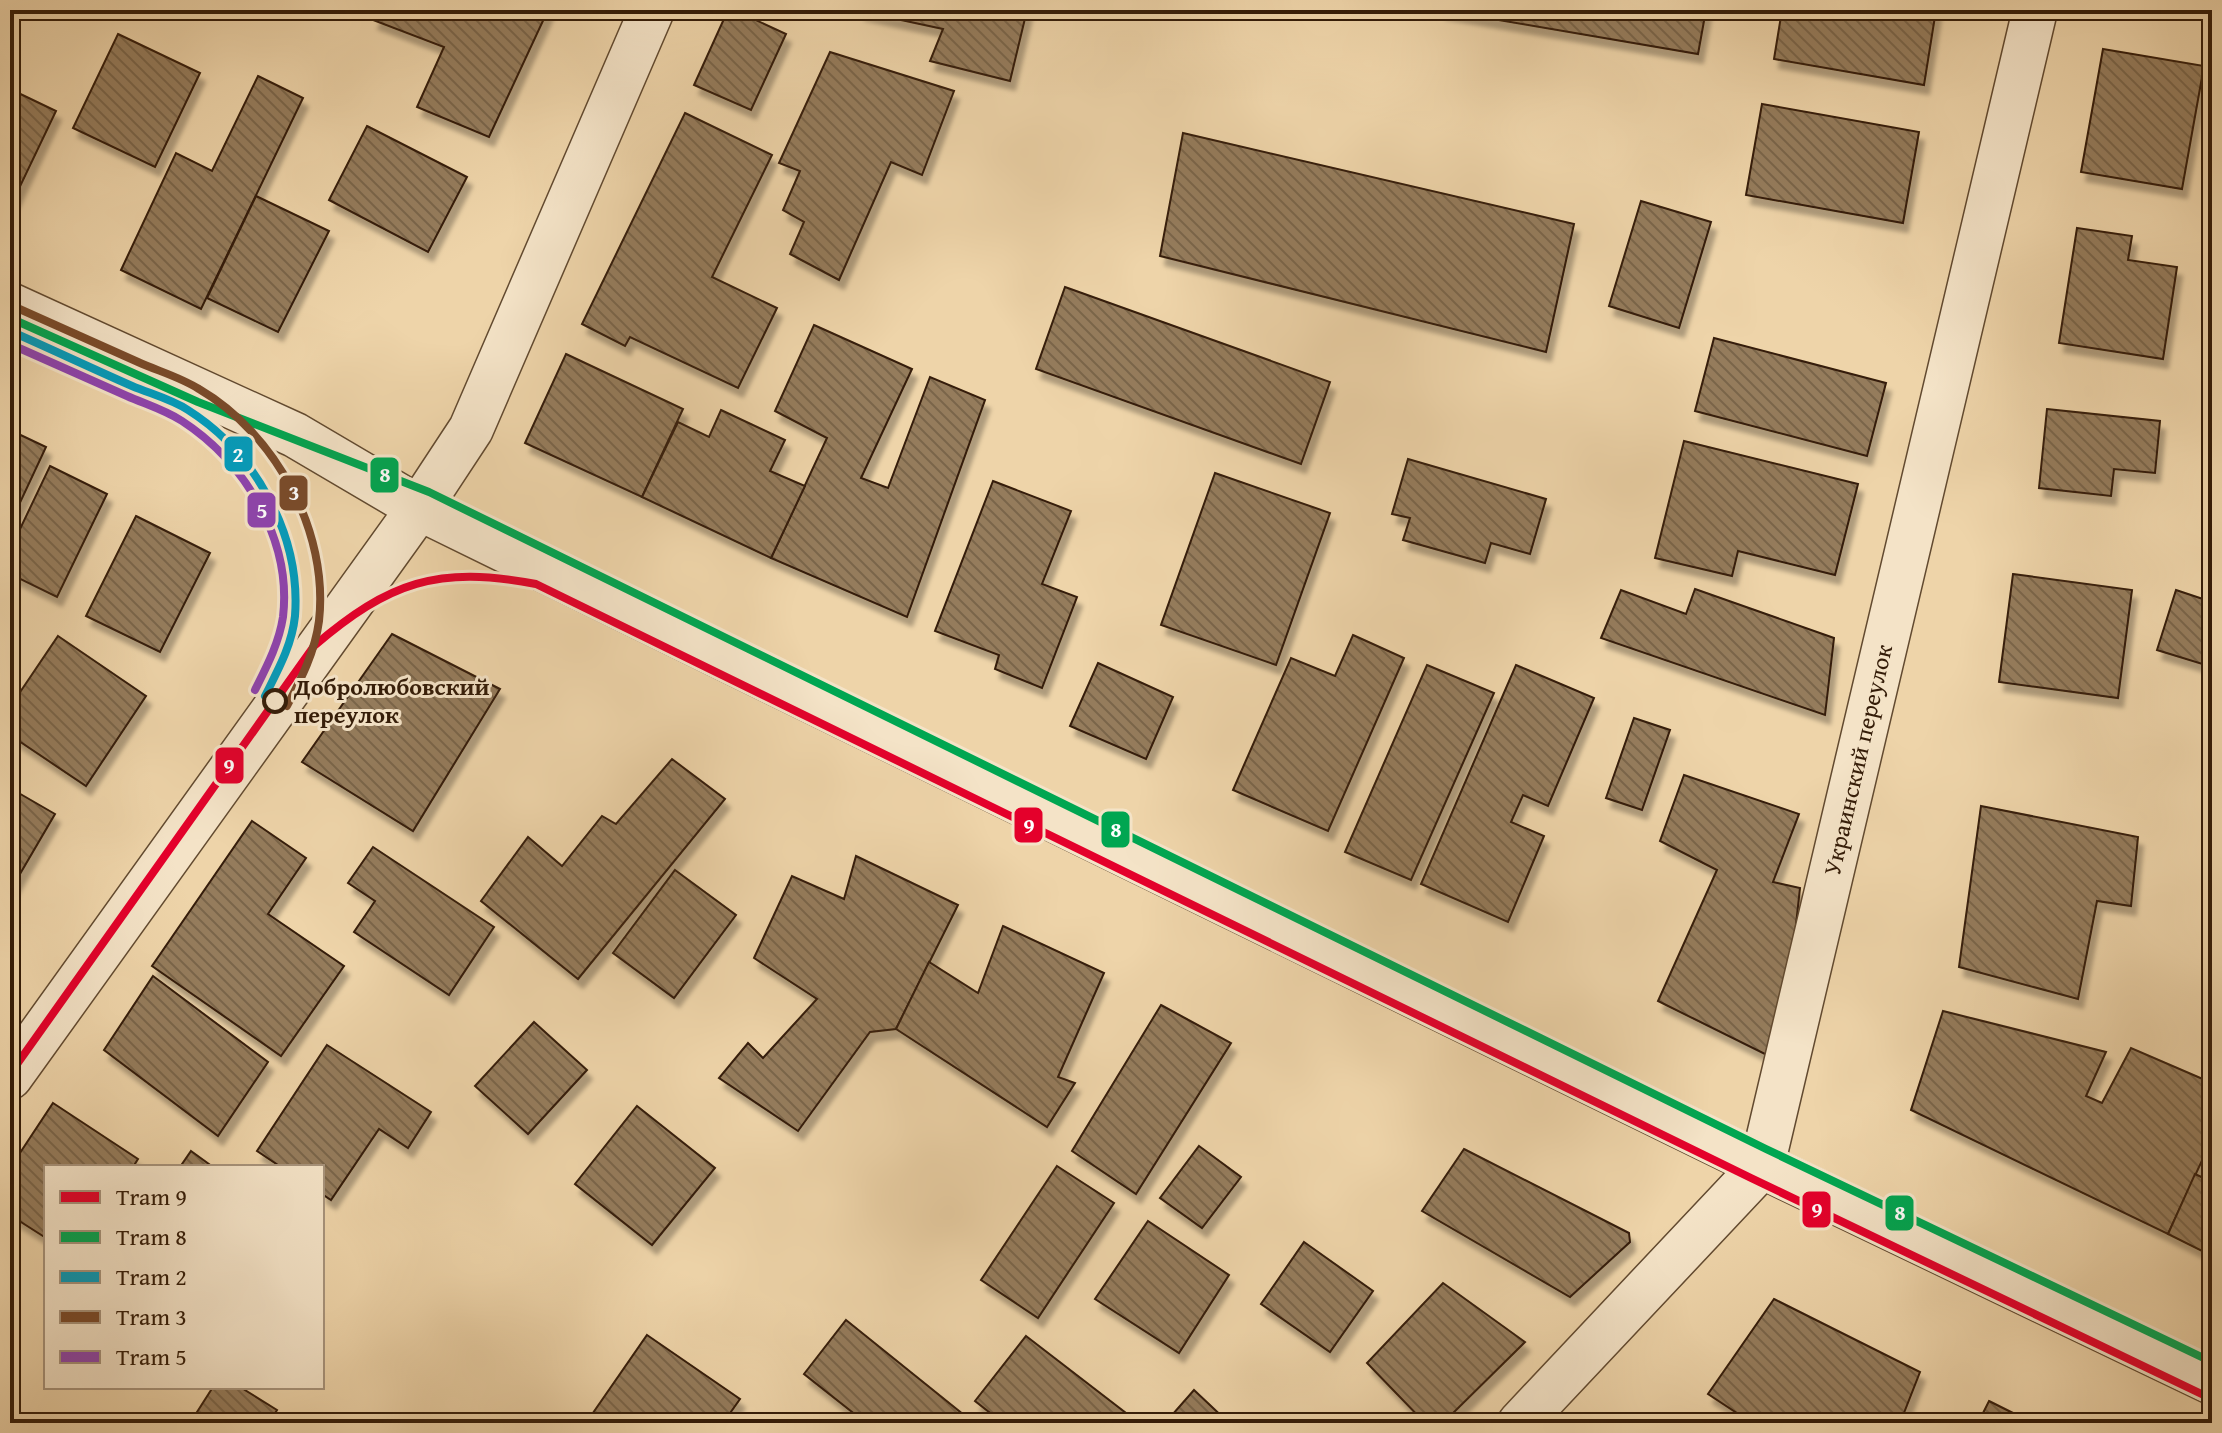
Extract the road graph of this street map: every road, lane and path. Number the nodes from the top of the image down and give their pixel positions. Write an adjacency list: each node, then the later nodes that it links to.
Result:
1 (652, 10): 4 (street)
2 (2035, 10): 6 (street, Украинский переулок)
3 (10, 305): 4 (street)
4 (419, 508): 5 (street); 6 (street)
5 (10, 1077)
6 (1762, 1166): 7 (street); 8 (street, Украинский переулок)
7 (2212, 1382)
8 (1520, 1423)

